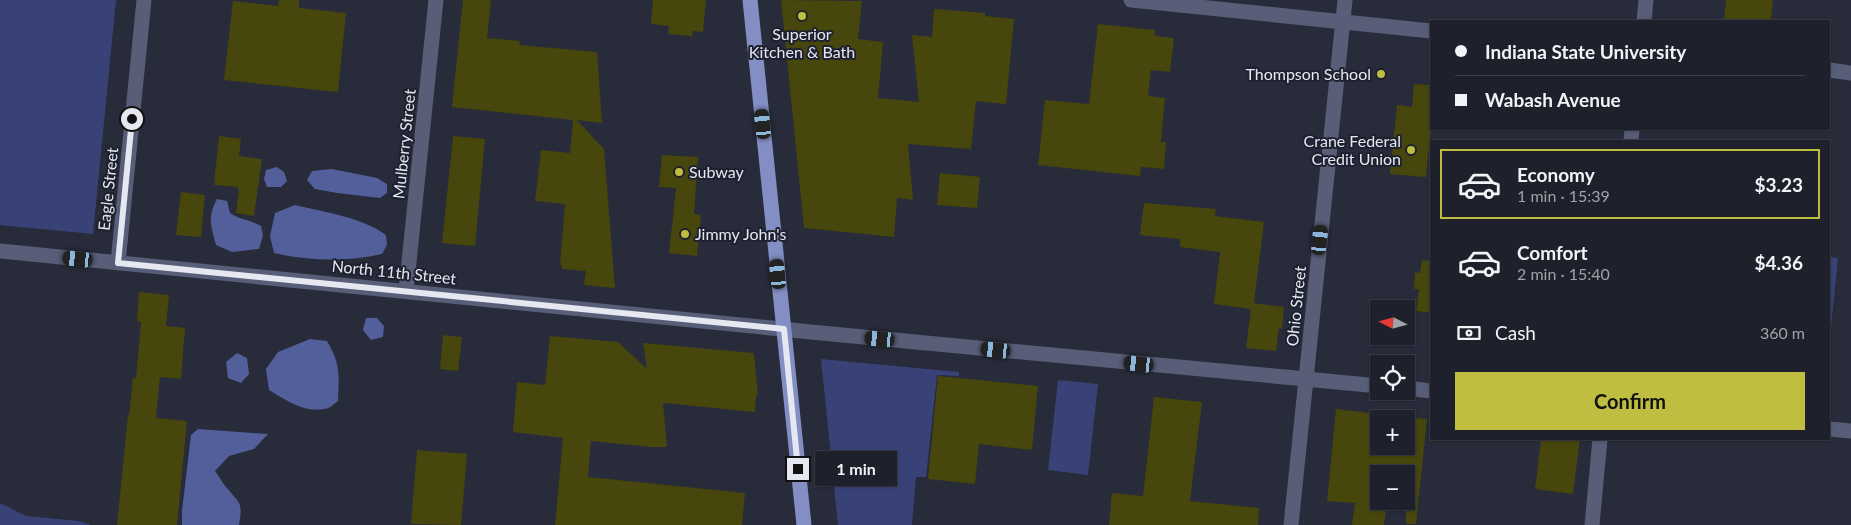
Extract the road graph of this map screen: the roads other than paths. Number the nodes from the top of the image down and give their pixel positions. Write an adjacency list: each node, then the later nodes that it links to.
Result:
1 (144, 0): 13 (street, Eagle Street)
2 (436, 0): 14 (street, Mulberry Street)
3 (750, 0): 15 (main road)
4 (1131, 0): 7 (street)
5 (1345, 0): 7 (street, Ohio Street)
6 (1646, 0): 8 (street)
7 (1343, 20): 9 (street); 16 (street, Ohio Street)
8 (1644, 20)
9 (1430, 31)
10 (1830, 70): 11 (street)
11 (1851, 73)
12 (0, 251): 13 (street, North 11th Street)
13 (118, 263): 14 (street, North 11th Street)
14 (406, 291): 15 (street, North 11th Street)
15 (784, 329): 16 (street, North 11th Street); 23 (main road)
16 (1306, 380): 17 (street, North 11th Street); 24 (street, Ohio Street)
17 (1370, 385)
18 (1415, 389): 19 (street)
19 (1430, 391)
20 (1830, 429): 21 (street)
21 (1851, 431)
22 (1600, 440): 25 (street)
23 (804, 525)
24 (1291, 525)
25 (1592, 525)

